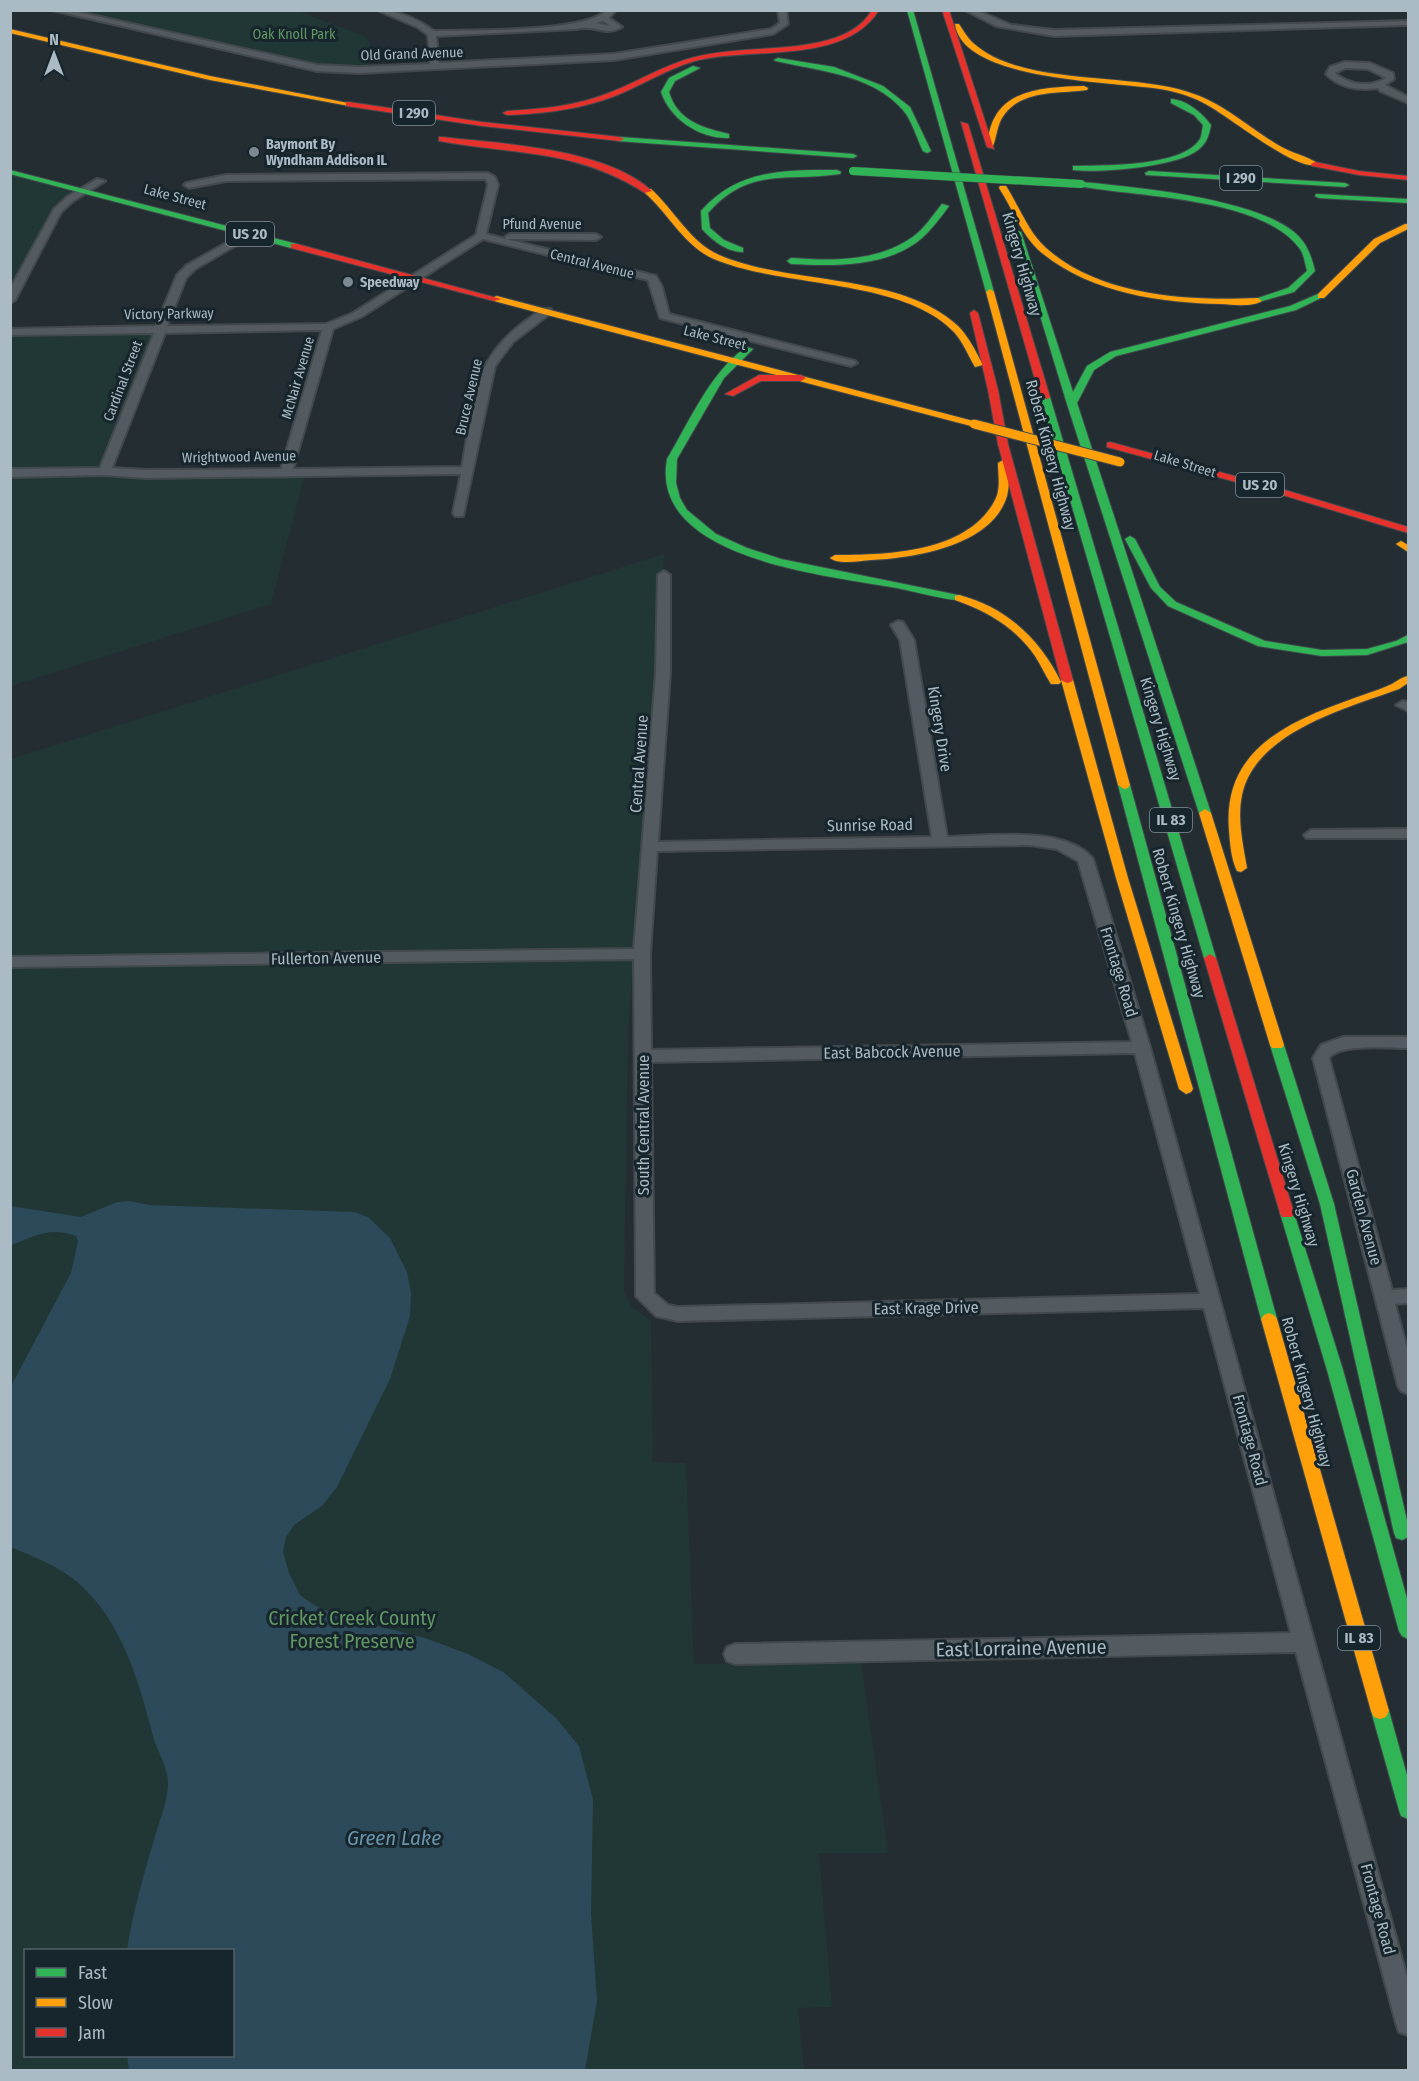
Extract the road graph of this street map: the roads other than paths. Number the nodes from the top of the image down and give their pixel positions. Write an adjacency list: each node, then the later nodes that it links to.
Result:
1 (56, 10): 15 (street, Old Grand Avenue)
2 (381, 10): 14 (street)
3 (612, 10): 10 (street)
4 (782, 10): 15 (street, Old Grand Avenue)
5 (876, 10): 20 (main road)
6 (910, 10): 99 (main road, Robert Kingery Highway / IL 83)
7 (945, 10): 22 (main road)
8 (951, 10): 33 (main road)
9 (969, 10): 12 (street)
10 (604, 18): 11 (street); 11 (street)
11 (586, 23): 14 (street)
12 (1408, 23)
13 (10, 31): 20 (main road, I 290)
14 (432, 34): 15 (street)
15 (435, 67)
16 (1380, 84): 16 (street); 17 (street); 19 (street)
17 (1408, 94)
18 (915, 99): 23 (main road)
19 (1408, 100)
20 (387, 109): 24 (main road, I 290)
21 (962, 115): 101 (main road, Kingery Highway / IL 83)
22 (990, 144): 37 (main road); 38 (main road, I 290)
23 (927, 151): 24 (main road); 41 (main road)
24 (824, 154): 25 (main road, I 290)
25 (859, 156)
26 (701, 159): 61 (main road, I 290)
27 (911, 159): 29 (main road)
28 (761, 164): 30 (main road, I 290)
29 (992, 164)
30 (853, 171): 35 (main road, I 290, bridge); 41 (main road)
31 (10, 172): 39 (main road, Lake Street / US 20)
32 (76, 175): 34 (main road, Lake Street / US 20)
33 (1408, 178)
34 (100, 181): 39 (street); 47 (main road, Lake Street / US 20)
35 (1081, 184): 37 (main road); 40 (main road, I 290)
36 (189, 185): 45 (street)
37 (1003, 188): 63 (main road)
38 (1408, 188)
39 (84, 190): 44 (main road, Lake Street / US 20); 51 (street)
40 (1408, 201)
41 (945, 206): 42 (main road)
42 (950, 226)
43 (1408, 226): 63 (main road)
44 (248, 234): 48 (main road, Lake Street / US 20); 55 (street, Cardinal Street)
45 (485, 237): 46 (street, Pfund Avenue); 47 (street, McNair Avenue); 59 (street, Central Avenue)
46 (596, 237)
47 (431, 268): 48 (street, McNair Avenue); 49 (main road, Lake Street / US 20)
48 (416, 278): 52 (main road, Lake Street / US 20); 54 (street, McNair Avenue)
49 (525, 292)
50 (970, 299): 61 (main road)
51 (10, 300)
52 (551, 303): 58 (main road, Lake Street / US 20); 66 (street, Bruce Avenue)
53 (649, 323): 57 (main road, Lake Street)
54 (328, 327): 55 (street, Victory Parkway); 68 (street, McNair Avenue)
55 (160, 330): 56 (street, Victory Parkway); 67 (street, Cardinal Street)
56 (10, 332)
57 (749, 349): 58 (main road); 59 (main road, Lake Street)
58 (738, 361): 60 (main road, Lake Street / US 20); 60 (main road); 83 (main road)
59 (850, 370)
60 (801, 378): 65 (main road, Lake Street / US 20, bridge)
61 (993, 390): 64 (main road)
62 (938, 400): 73 (main road, Lake Street / US 20)
63 (1072, 404): 69 (main road)
64 (1003, 444): 72 (main road); 83 (main road)
65 (1126, 464)
66 (468, 470): 68 (street, Wrightwood Avenue); 71 (street, Bruce Avenue)
67 (105, 471): 68 (street, Wrightwood Avenue); 70 (street, Wrightwood Avenue)
68 (286, 471)
69 (1094, 472): 76 (main road); 88 (main road)
70 (10, 473)
71 (459, 513)
72 (714, 520)
73 (1408, 530)
74 (664, 575): 81 (street, Central Avenue)
75 (898, 625): 80 (street, Kingery Drive)
76 (1408, 638)
77 (1408, 679): 84 (main road)
78 (1408, 834): 79 (street)
79 (1311, 835)
80 (940, 841): 81 (street, Sunrise Road); 82 (street, Sunrise Road)
81 (651, 848): 85 (street, Central Avenue)
82 (1085, 859): 90 (street, Frontage Road)
83 (1122, 878): 92 (main road)
84 (1245, 879)
85 (642, 954): 86 (street, Fullerton Avenue); 91 (street, South Central Avenue)
86 (10, 962)
87 (1269, 974): 88 (main road)
88 (1276, 1041): 100 (main road)
89 (1408, 1042): 96 (street, Garden Avenue)
90 (1142, 1047): 91 (street, East Babcock Avenue); 97 (street, Frontage Road)
91 (643, 1056): 94 (street, South Central Avenue)
92 (1189, 1099)
93 (1222, 1199): 99 (main road)
94 (645, 1296): 97 (street, East Krage Drive)
95 (1408, 1296): 96 (street)
96 (1385, 1297): 98 (street, Garden Avenue)
97 (1212, 1300): 102 (street, Frontage Road)
98 (1408, 1386)
99 (1309, 1466): 104 (main road, Robert Kingery Highway / IL 83)
100 (1406, 1551)
101 (1408, 1631)
102 (1306, 1642): 103 (street, East Lorraine Avenue); 105 (street, Frontage Road)
103 (735, 1654)
104 (1408, 1810)
105 (1408, 2023)

